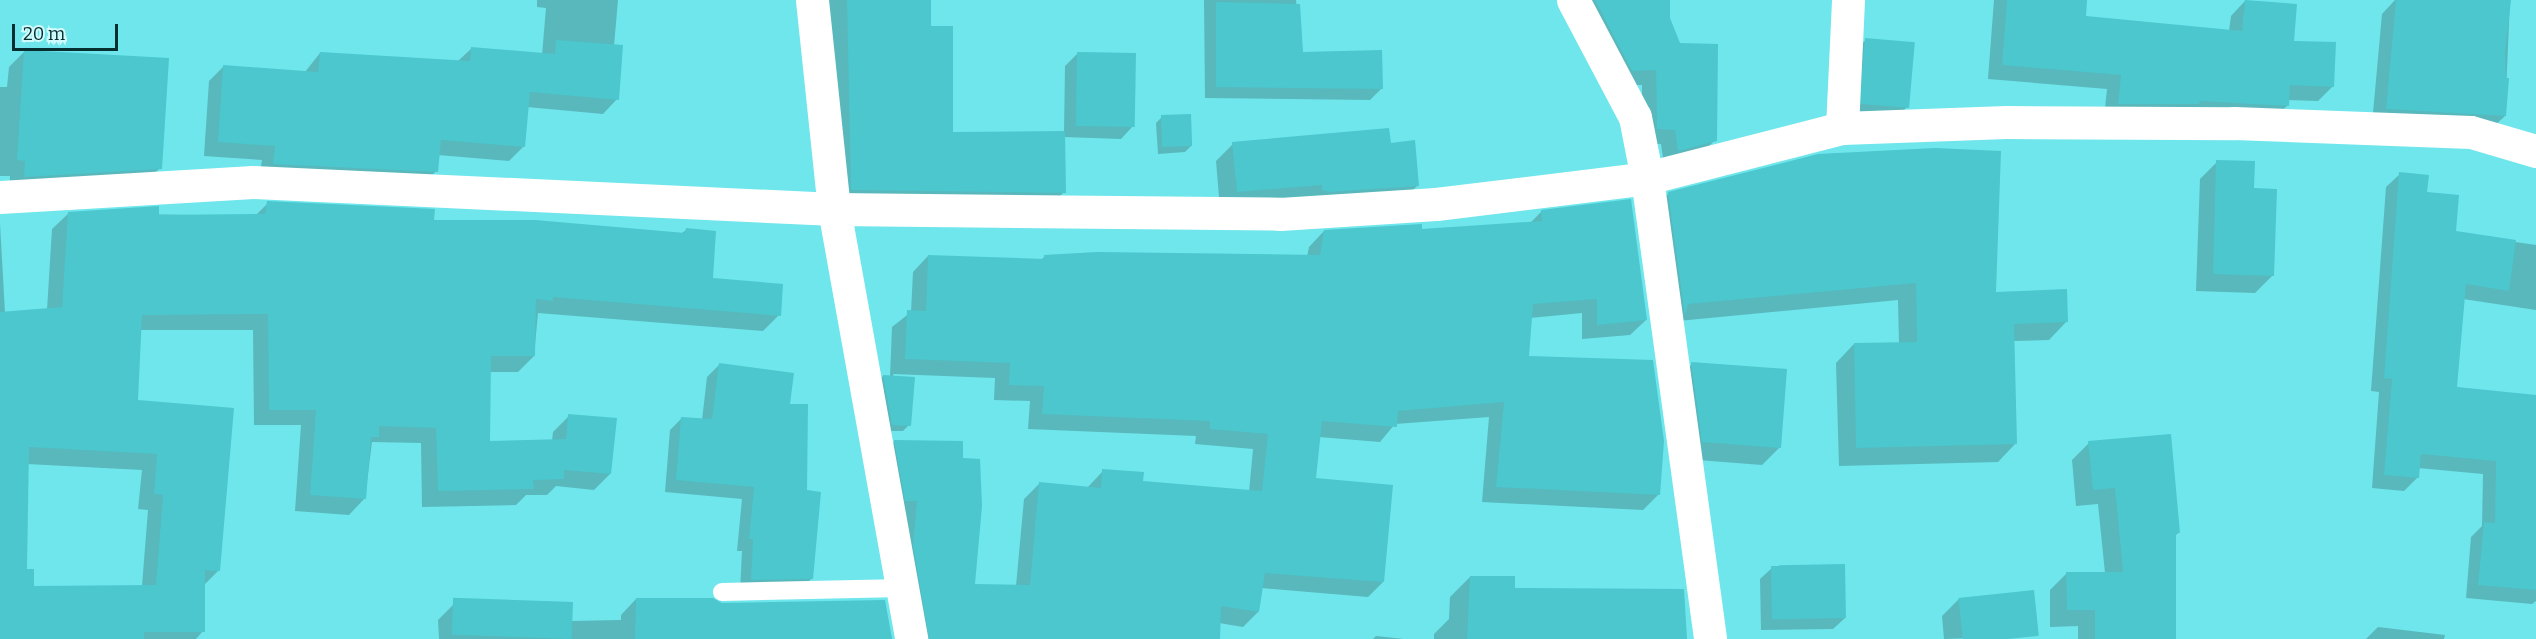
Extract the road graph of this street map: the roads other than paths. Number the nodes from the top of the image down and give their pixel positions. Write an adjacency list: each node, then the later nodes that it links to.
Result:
1 (812, 0): 8 (street)
2 (1573, 0): 6 (street)
3 (1848, 0): 4 (street)
4 (1842, 128): 5 (street); 6 (street)
5 (2536, 151)
6 (1647, 178): 8 (street); 12 (street)
7 (0, 197): 8 (street)
8 (834, 209): 9 (street)
9 (903, 588): 10 (lane); 11 (street)
10 (722, 592)
11 (911, 639)
12 (1710, 639)

